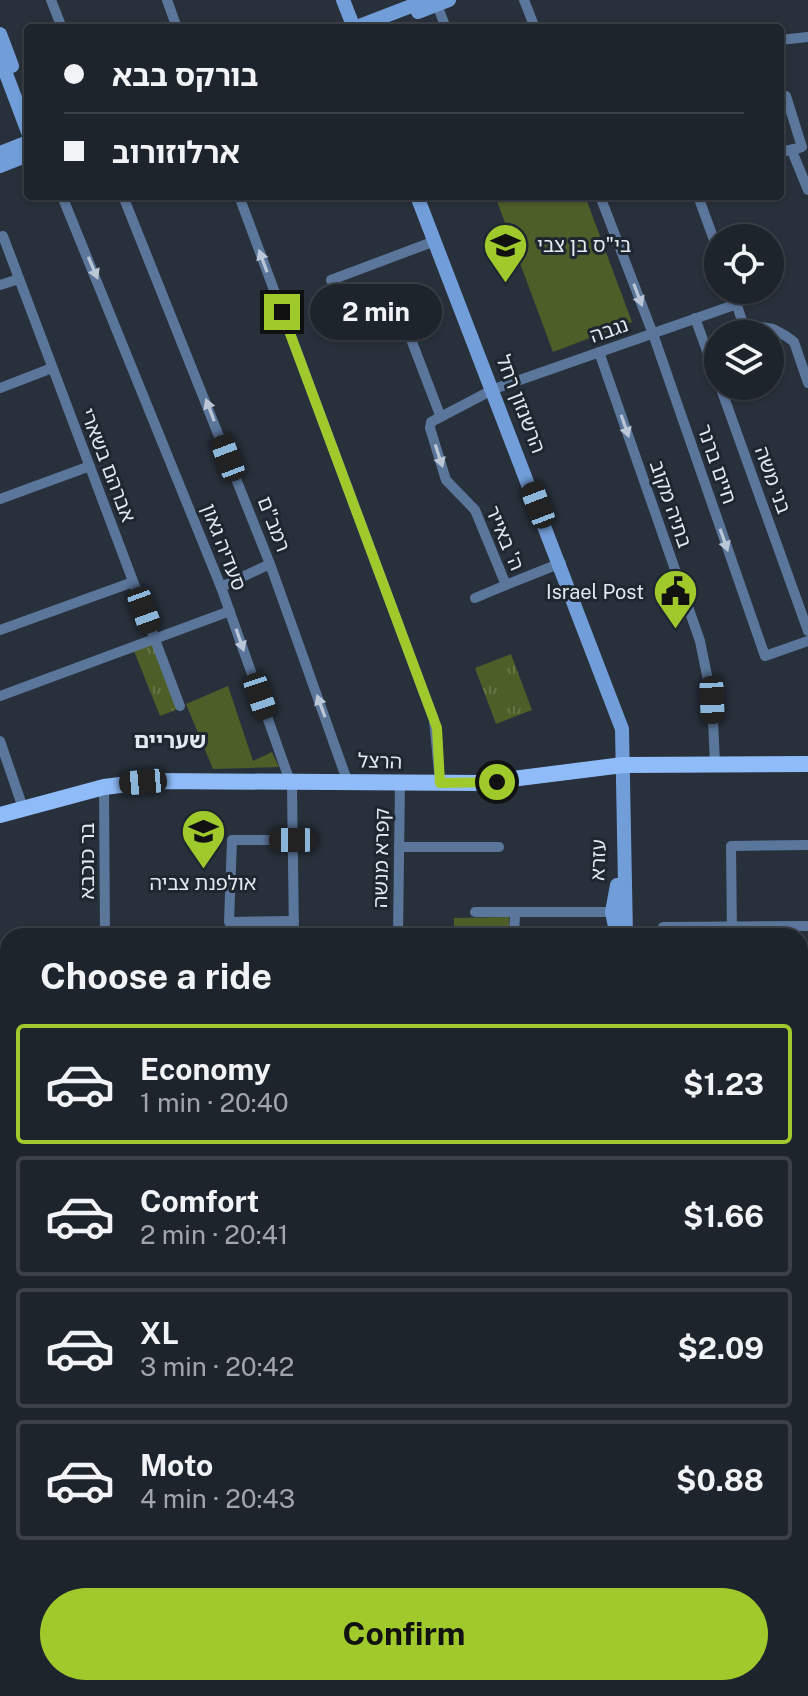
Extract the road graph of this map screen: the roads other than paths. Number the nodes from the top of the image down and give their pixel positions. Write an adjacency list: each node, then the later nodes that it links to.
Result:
1 (51, 0): 6 (street)
2 (167, 0): 7 (street)
3 (343, 0): 8 (street)
4 (524, 0): 12 (street)
5 (438, 2): 9 (street); 10 (street); 11 (street)
6 (60, 24)
7 (176, 24)
8 (352, 24)
9 (367, 24)
10 (386, 24)
11 (445, 24)
12 (533, 24)
13 (0, 34): 18 (street)
14 (808, 37): 15 (street)
15 (784, 40)
16 (0, 58): 19 (street)
17 (786, 96): 22 (street)
18 (24, 109)
19 (24, 110)
20 (24, 147): 23 (street)
21 (24, 148): 24 (street)
22 (801, 148): 25 (street)
23 (0, 153)
24 (0, 166)
25 (808, 190)
26 (64, 200): 56 (street, סעדיה גאון, one-way to 56)
27 (125, 200): 53 (street, רמב"ם, one-way to 27)
28 (240, 200): 72 (street, one-way to 28)
29 (419, 200): 34 (street, הרשנזון רחל)
30 (602, 200): 41 (street, חיים ברנר, one-way to 41)
31 (699, 200): 32 (street)
32 (708, 224)
33 (3, 236): 35 (street, אברהם בשארי)
34 (435, 241): 36 (street); 47 (street, הרשנזון רחל)
35 (19, 279): 37 (street); 44 (street, אברהם בשארי)
36 (331, 280)
37 (0, 285)
38 (737, 304): 39 (street, נגבה); 45 (street)
39 (695, 318): 41 (street, נגבה); 42 (street, בני משה)
40 (404, 321): 49 (street, ה' באייר)
41 (653, 334): 43 (street, נגבה); 62 (street, חיים ברנר, one-way to 62)
42 (704, 343)
43 (599, 352): 47 (street, נגבה); 66 (street, בתיה מקוב, one-way to 66)
44 (52, 368): 46 (street); 50 (street, אברהם בשארי)
45 (808, 383)
46 (0, 388)
47 (494, 389): 49 (street); 52 (street, הרשנזון רחל)
48 (725, 400): 60 (street, בני משה)
49 (440, 415): 55 (street, ה' באייר, one-way to 55)
50 (90, 466): 51 (street); 54 (street, אברהם בשארי)
51 (0, 499)
52 (561, 563): 55 (street, ה' באייר); 68 (street, הרשנזון רחל)
53 (270, 564): 56 (street); 69 (street, רמב"ם, one-way to 53)
54 (133, 582): 59 (street); 61 (street, אברהם בשארי)
55 (506, 585): 57 (street)
56 (221, 587): 58 (street, סעדיה גאון)
57 (475, 598)
58 (230, 611): 61 (street); 70 (street, סעדיה גאון, one-way to 70)
59 (0, 630)
60 (808, 631)
61 (155, 639): 63 (street); 64 (street, אברהם בשארי)
62 (808, 641)
63 (0, 696)
64 (180, 706)
65 (0, 741): 75 (street)
66 (715, 763): 67 (main road, הרצל); 68 (main road, הרצל)
67 (808, 764)
68 (623, 765): 72 (main road, הרצל); 83 (street, עזרא)
69 (347, 780): 70 (main road, הרצל); 71 (main road, הרצל)
70 (290, 781): 73 (main road, הרצל); 78 (street, סעדיה גאון)
71 (400, 781): 72 (main road, הרצל); 80 (street, קפרא מנשה)
72 (440, 783)
73 (104, 787): 74 (main road, הרצל); 88 (street, בר כוכבא)
74 (49, 803): 75 (main road, הרצל); 77 (main road, הרצל)
75 (22, 805): 76 (main road, הרצל)
76 (0, 806)
77 (0, 815)
78 (293, 840): 85 (street, סעדיה גאון); 85 (street)
79 (808, 845): 95 (street)
80 (399, 847): 81 (street); 90 (street, קפרא מנשה)
81 (499, 847)
82 (475, 912): 84 (street)
83 (619, 912): 84 (street); 92 (street, עזרא); 93 (street, עזרא)
84 (515, 913): 91 (street)
85 (294, 921): 89 (street, סעדיה גאון)
86 (808, 926): 96 (street)
87 (663, 927): 94 (street)
88 (105, 928)
89 (294, 928)
90 (398, 928)
91 (514, 928)
92 (618, 928)
93 (624, 928)
94 (680, 928)
95 (732, 928)
96 (778, 928)

